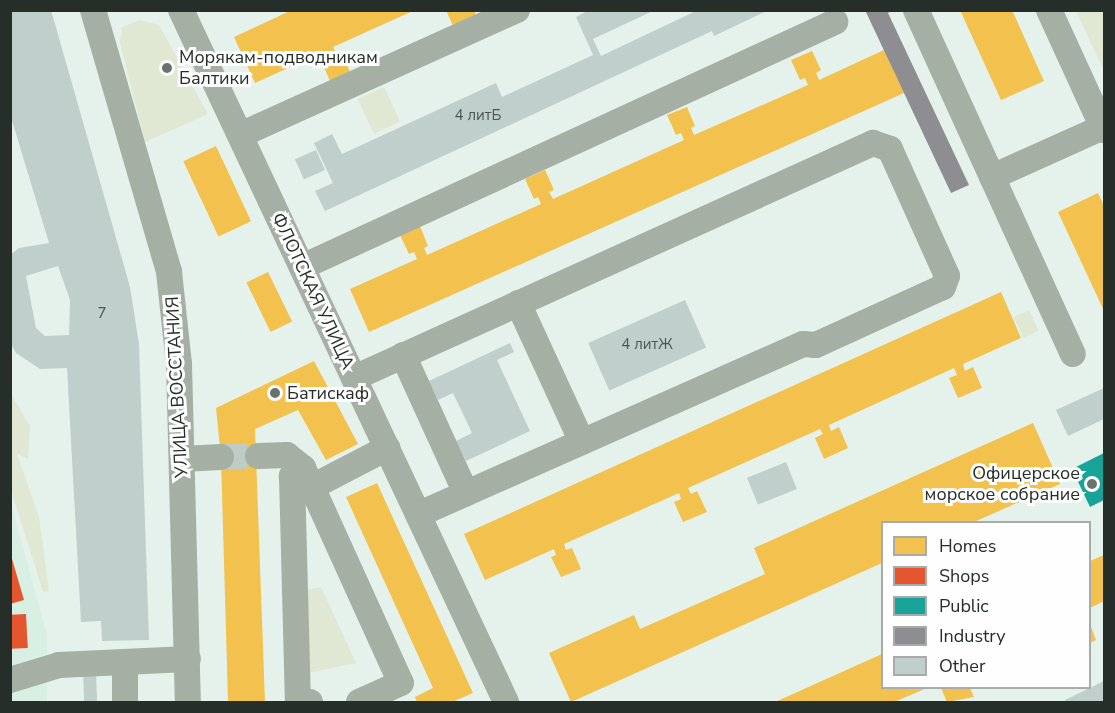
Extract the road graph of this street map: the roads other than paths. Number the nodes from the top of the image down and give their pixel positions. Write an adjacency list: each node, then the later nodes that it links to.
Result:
1 (93, 10): 8 (street, УЛИЦА ВОССТАНИЯ)
2 (110, 10): 8 (street)
3 (517, 10): 10 (street)
4 (915, 10): 11 (street)
5 (1049, 10): 9 (street)
6 (180, 12): 10 (street, ФЛОТСКАЯ УЛИЦА)
7 (835, 22): 12 (street)
8 (110, 70): 21 (street, УЛИЦА ВОССТАНИЯ)
9 (1104, 128): 11 (street)
10 (240, 135): 12 (street, ФЛОТСКАЯ УЛИЦА)
11 (992, 177): 14 (street)
12 (302, 267): 16 (street, ФЛОТСКАЯ УЛИЦА)
13 (518, 303): 15 (street); 17 (street); 17 (street)
14 (1073, 354)
15 (403, 355): 16 (street); 23 (street)
16 (354, 378): 18 (street, ФЛОТСКАЯ УЛИЦА)
17 (582, 442): 23 (street)
18 (387, 448): 22 (street); 24 (street, ФЛОТСКАЯ УЛИЦА)
19 (258, 456): 22 (street)
20 (221, 457): 21 (street)
21 (182, 459): 25 (street, УЛИЦА ВОССТАНИЯ)
22 (307, 477): 31 (street); 33 (street)
23 (466, 493): 24 (street)
24 (418, 515): 28 (street, ФЛОТСКАЯ УЛИЦА)
25 (188, 659): 26 (street); 30 (street, УЛИЦА ВОССТАНИЯ)
26 (125, 662): 27 (street); 29 (street)
27 (10, 680)
28 (502, 701)
29 (125, 702)
30 (188, 702)
31 (298, 702): 32 (street)
32 (310, 702)
33 (364, 702)

